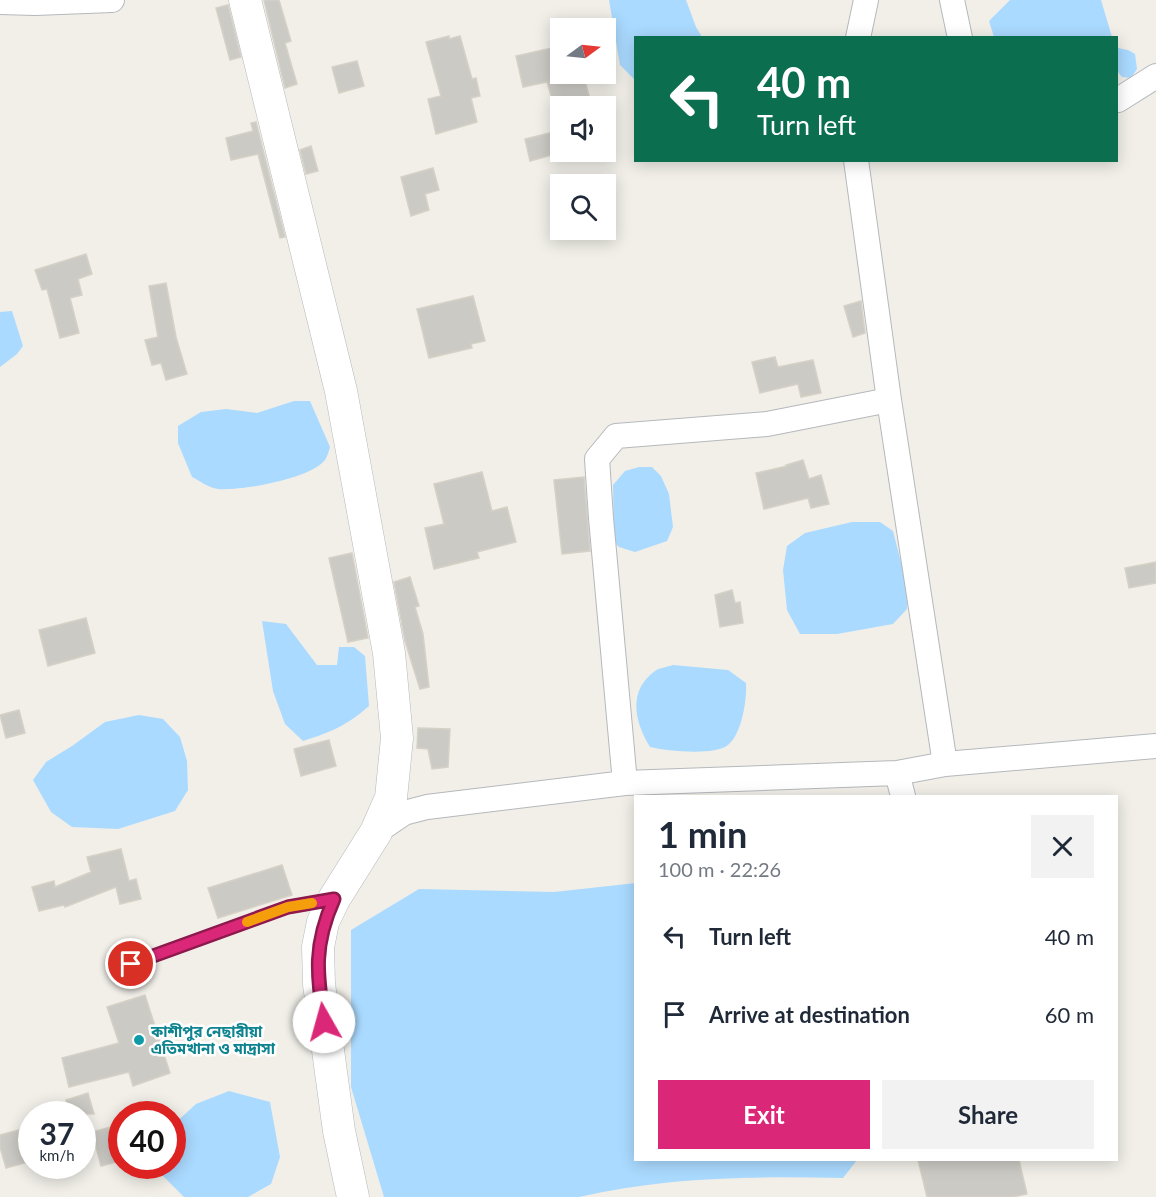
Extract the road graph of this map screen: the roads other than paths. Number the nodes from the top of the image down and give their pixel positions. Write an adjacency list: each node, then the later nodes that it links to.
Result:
1 (112, 0): 5 (street)
2 (245, 0): 17 (street)
3 (866, 0): 6 (street)
4 (952, 0): 7 (street)
5 (0, 2)
6 (858, 36)
7 (960, 36)
8 (1156, 76): 9 (street)
9 (1118, 100)
10 (856, 162): 11 (street)
11 (889, 400): 13 (street); 15 (street)
12 (1156, 746): 13 (street)
13 (945, 764): 14 (street)
14 (897, 773): 15 (street); 16 (street)
15 (625, 783): 17 (street)
16 (903, 795)
17 (376, 832): 18 (street)
18 (334, 899): 19 (lane); 20 (street)
19 (131, 964)
20 (353, 1197)

